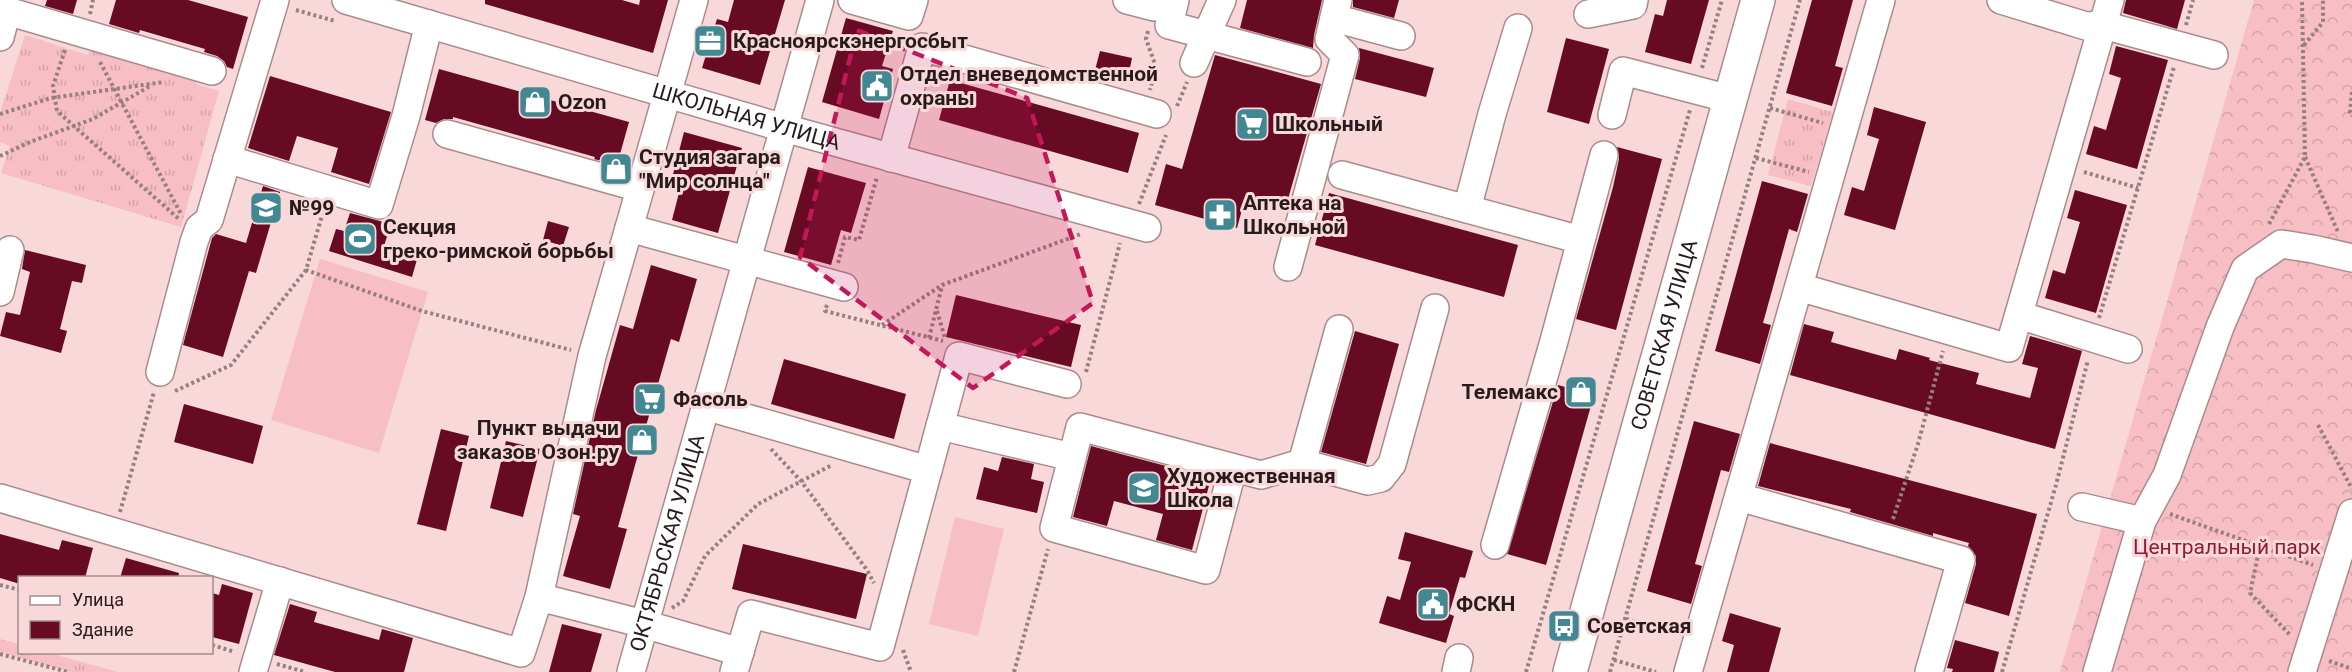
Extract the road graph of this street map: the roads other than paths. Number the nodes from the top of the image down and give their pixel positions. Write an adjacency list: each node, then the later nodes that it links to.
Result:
1 (275, 0): 34 (street)
2 (694, 0): 27 (street)
3 (820, 0): 31 (street, ОКТЯБРЬСКАЯ УЛИЦА)
4 (852, 0): 13 (street)
5 (1127, 0): 12 (street)
6 (1222, 0): 19 (street)
7 (1634, 0): 16 (street)
8 (1758, 0): 28 (main road, СОВЕТСКАЯ УЛИЦА)
9 (1881, 0): 47 (street)
10 (2001, 0): 15 (street)
11 (355, 1): 17 (street, ШКОЛЬНАЯ УЛИЦА)
12 (1162, 2): 19 (street)
13 (912, 8): 22 (street)
14 (1336, 9): 21 (street); 45 (street)
15 (2106, 12): 23 (street); 50 (street)
16 (1588, 14)
17 (429, 24): 27 (street, ШКОЛЬНАЯ УЛИЦА); 34 (street)
18 (1518, 28): 38 (street)
19 (1207, 35): 24 (street); 25 (street)
20 (0, 36): 26 (street)
21 (1401, 36)
22 (922, 47): 29 (street); 35 (street)
23 (2214, 55)
24 (1307, 62)
25 (1194, 63)
26 (212, 70)
27 (667, 94): 31 (street, ШКОЛЬНАЯ УЛИЦА); 37 (street)
28 (1730, 99): 30 (street); 73 (main road, СОВЕТСКАЯ УЛИЦА)
29 (1161, 115)
30 (1612, 115)
31 (784, 128): 35 (street, ШКОЛЬНАЯ УЛИЦА); 44 (street, ОКТЯБРЬСКАЯ УЛИЦА)
32 (447, 134): 37 (street)
33 (1604, 155): 41 (street)
34 (227, 159): 53 (street)
35 (884, 167): 40 (street, ШКОЛЬНАЯ УЛИЦА)
36 (1342, 175): 38 (street)
37 (640, 188): 39 (street)
38 (1467, 209): 41 (street)
39 (629, 228): 44 (street); 68 (street)
40 (1132, 231)
41 (1581, 240): 66 (street)
42 (10, 250): 48 (street)
43 (2351, 257): 65 (street)
44 (747, 260): 46 (street); 55 (street, ОКТЯБРЬСКАЯ УЛИЦА)
45 (1288, 267)
46 (838, 286)
47 (1799, 287): 50 (street); 61 (street)
48 (1, 288)
49 (1435, 308): 58 (street)
50 (2019, 315): 52 (street)
51 (1339, 329): 58 (street)
52 (2128, 349)
53 (160, 372)
54 (1076, 379): 56 (street)
55 (705, 406): 60 (street); 69 (street, ОКТЯБРЬСКАЯ УЛИЦА)
56 (940, 426): 57 (street); 60 (street)
57 (1072, 457): 59 (street); 59 (street)
58 (1302, 462): 59 (street)
59 (1233, 468)
60 (928, 470): 70 (street)
61 (1739, 497): 74 (street); 75 (street)
62 (0, 498): 67 (street)
63 (2082, 507): 65 (street)
64 (2352, 513): 77 (street)
65 (2146, 514): 76 (street)
66 (1495, 545)
67 (280, 581): 68 (street); 71 (street)
68 (539, 597): 69 (street)
69 (655, 618): 70 (street); 72 (street, ОКТЯБРЬСКАЯ УЛИЦА)
70 (737, 662)
71 (253, 672)
72 (631, 672)
73 (1570, 672)
74 (1688, 672)
75 (1929, 672)
76 (2097, 672)
77 (2302, 672)

